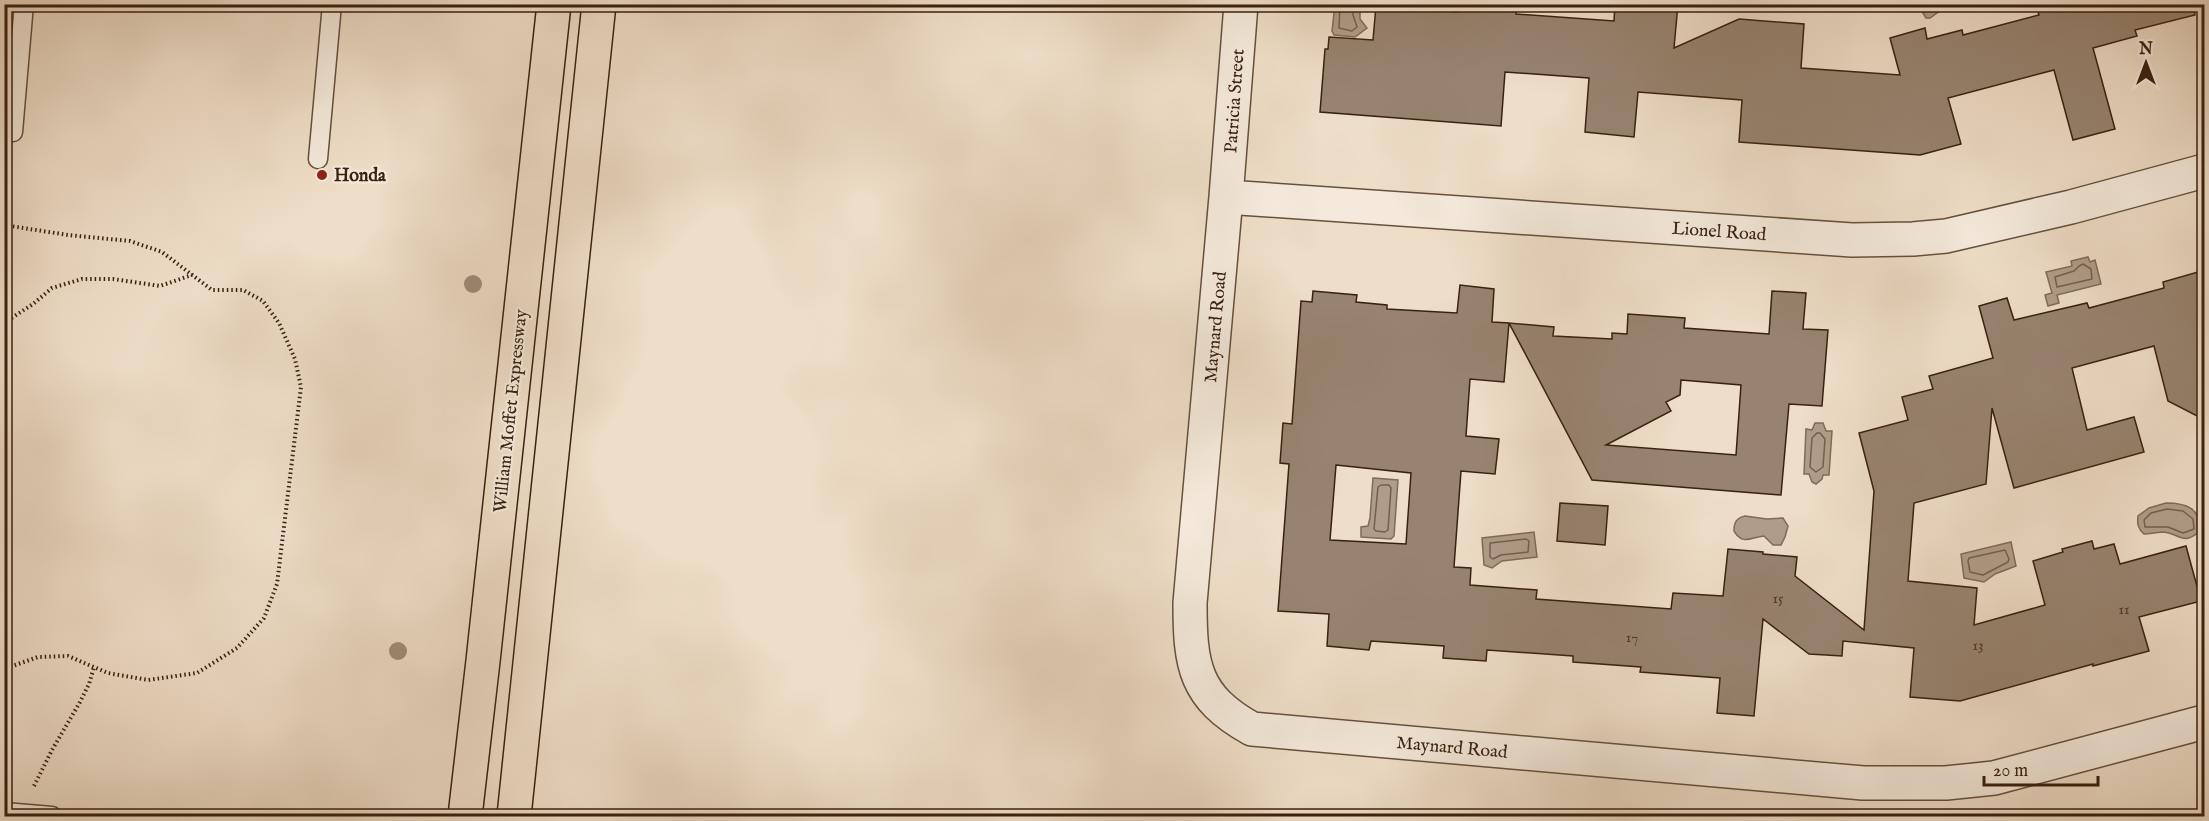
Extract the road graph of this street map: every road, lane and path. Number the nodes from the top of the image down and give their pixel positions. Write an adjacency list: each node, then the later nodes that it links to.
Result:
1 (24, 4): 6 (lane)
2 (332, 4): 7 (lane)
3 (554, 4): 18 (main road, William Moffet Expressway)
4 (599, 4): 19 (main road)
5 (1241, 4): 9 (street, Patricia Street)
6 (13, 132)
7 (318, 159)
8 (2205, 171): 9 (street, Lionel Road)
9 (1226, 197): 15 (street, Maynard Road)
10 (4, 225): 11 (path)
11 (192, 275): 12 (path); 13 (path)
12 (4, 323)
13 (94, 666): 14 (path); 16 (path)
14 (4, 669)
15 (2205, 722)
16 (13, 813): 17 (lane)
17 (52, 816)
18 (465, 816)
19 (514, 816)

